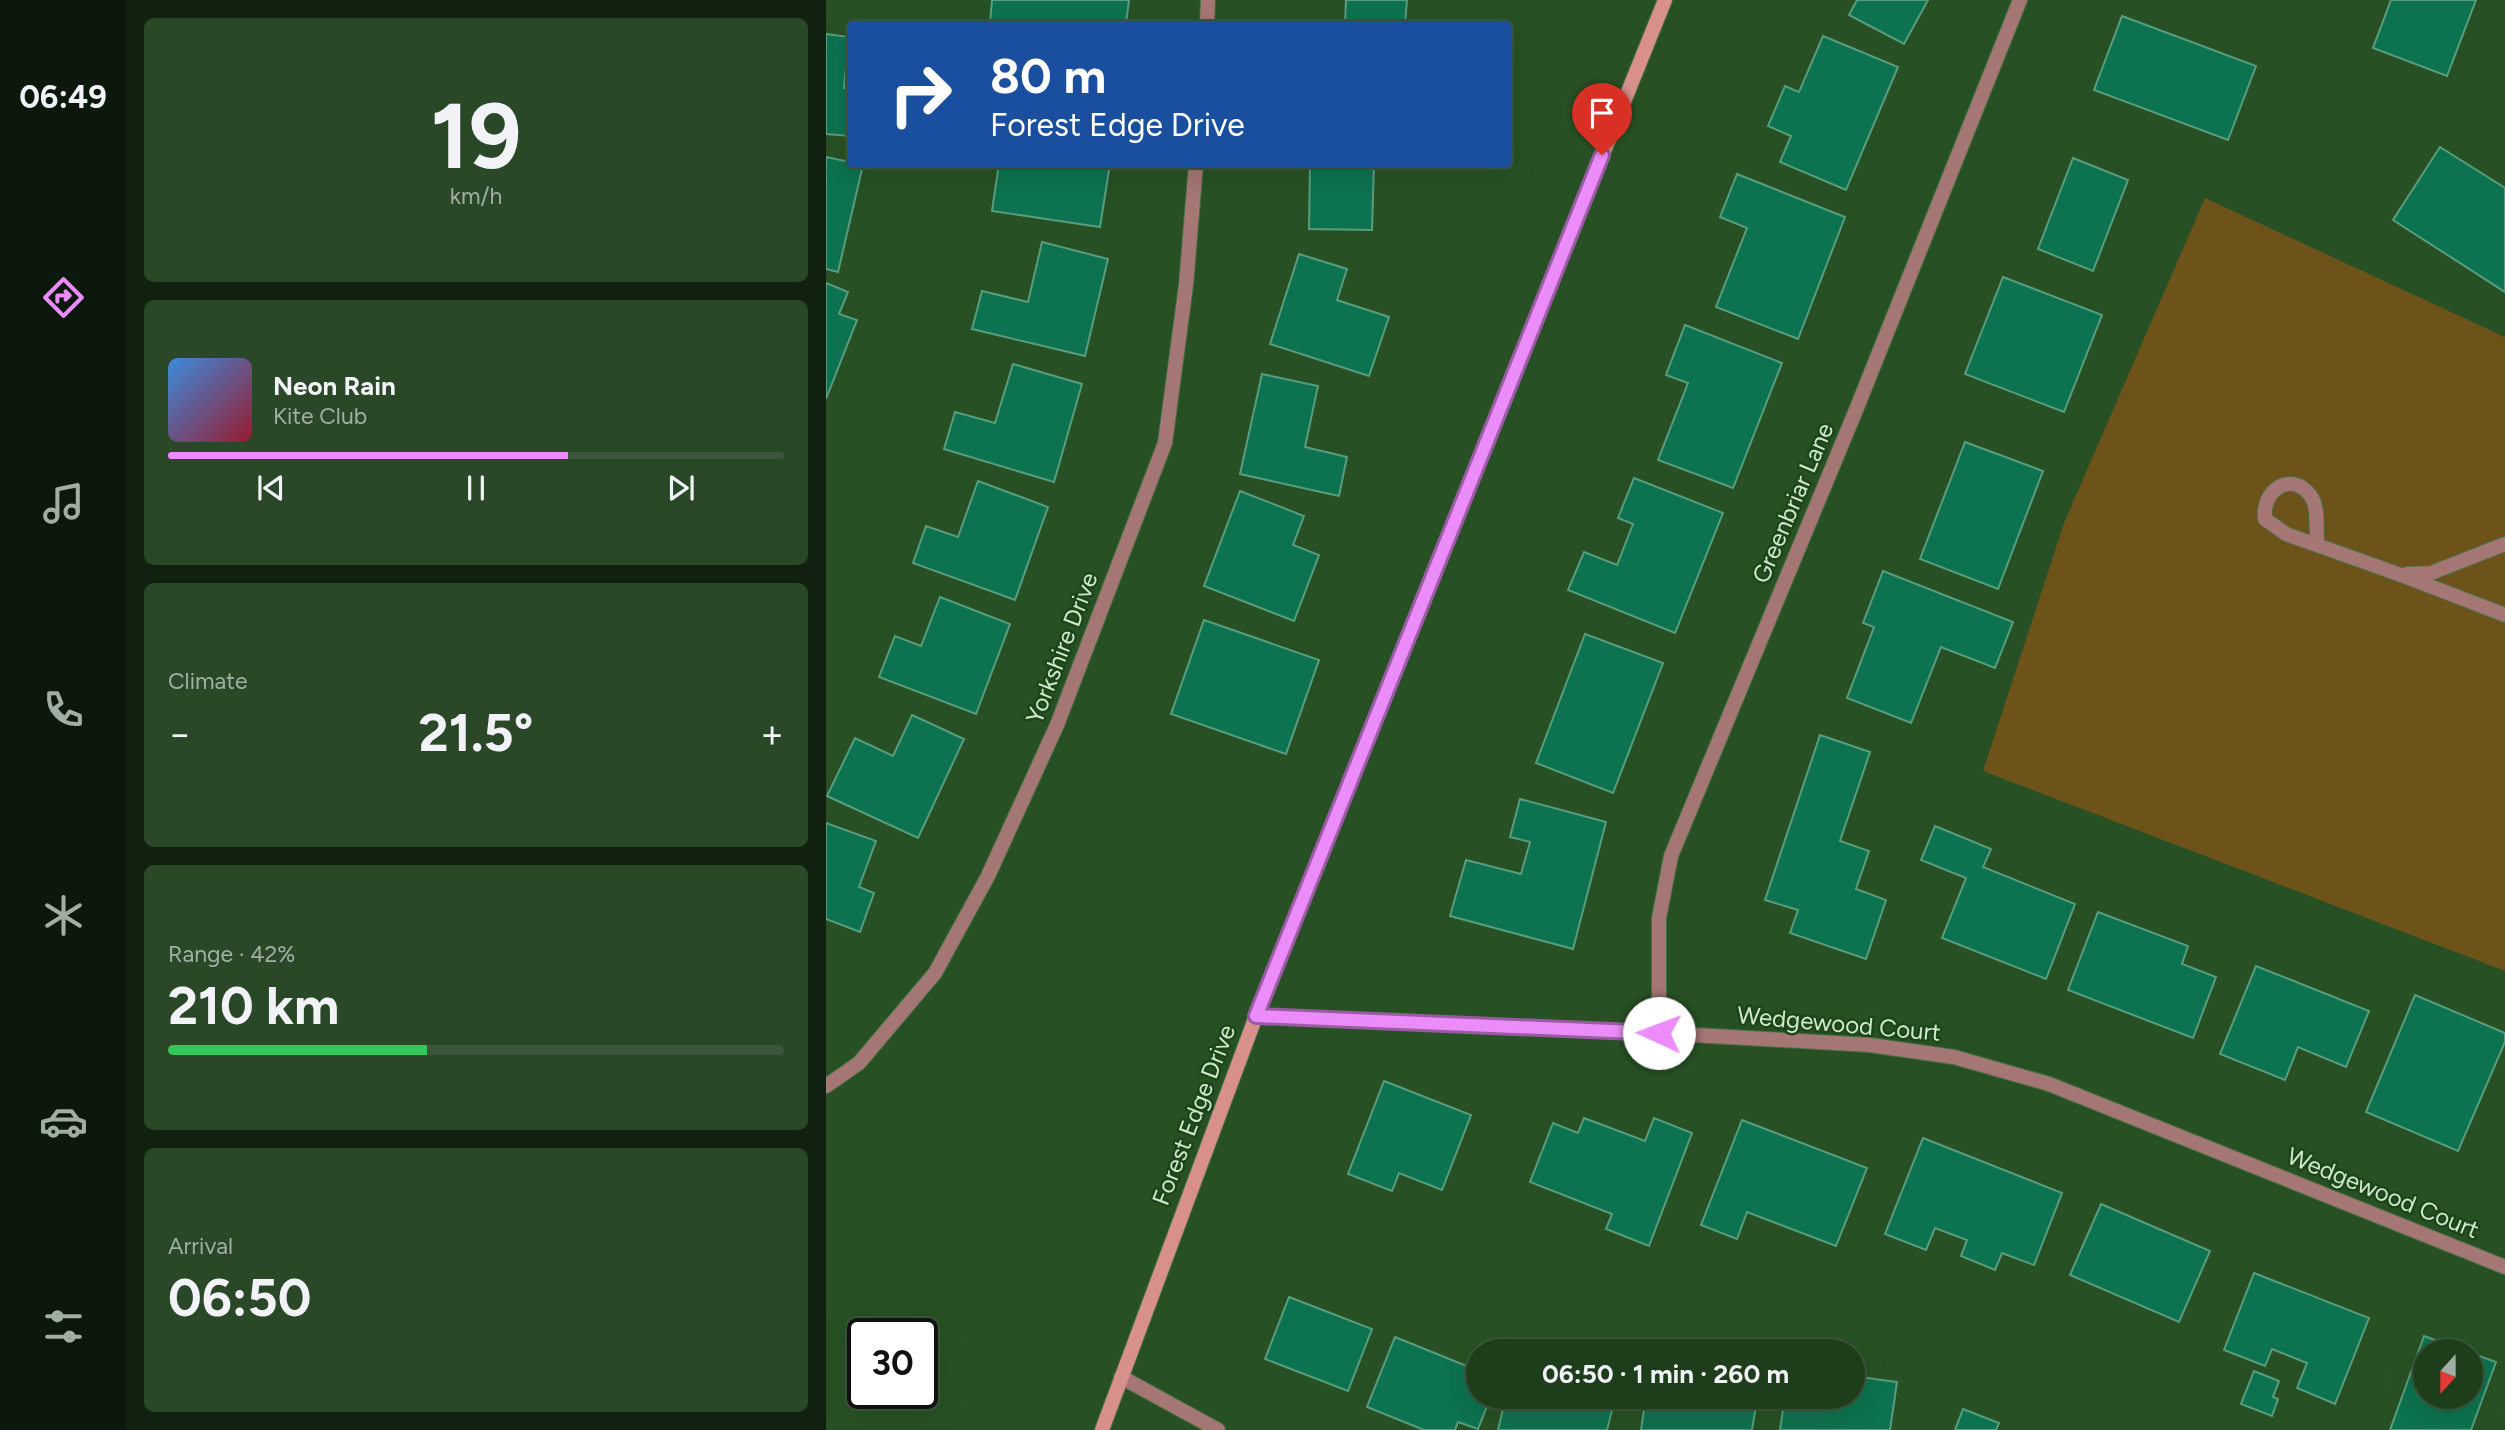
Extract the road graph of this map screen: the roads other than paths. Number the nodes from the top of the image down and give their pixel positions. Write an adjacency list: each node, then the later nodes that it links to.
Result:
1 (1208, 0): 4 (street)
2 (1665, 0): 10 (street, Forest Edge Drive)
3 (2020, 0): 11 (street, Greenbriar Lane)
4 (1207, 21)
5 (1196, 168): 12 (street, Yorkshire Drive)
6 (2317, 544): 6 (street); 8 (street)
7 (2505, 544): 8 (street)
8 (2401, 575): 9 (street)
9 (2505, 615)
10 (1256, 1016): 11 (street, Wedgewood Court); 14 (street, Forest Edge Drive)
11 (1659, 1033): 13 (street, Wedgewood Court)
12 (826, 1086)
13 (2505, 1267)
14 (1121, 1377): 15 (street, Forest Edge Drive); 16 (street)
15 (1102, 1430)
16 (1218, 1430)

